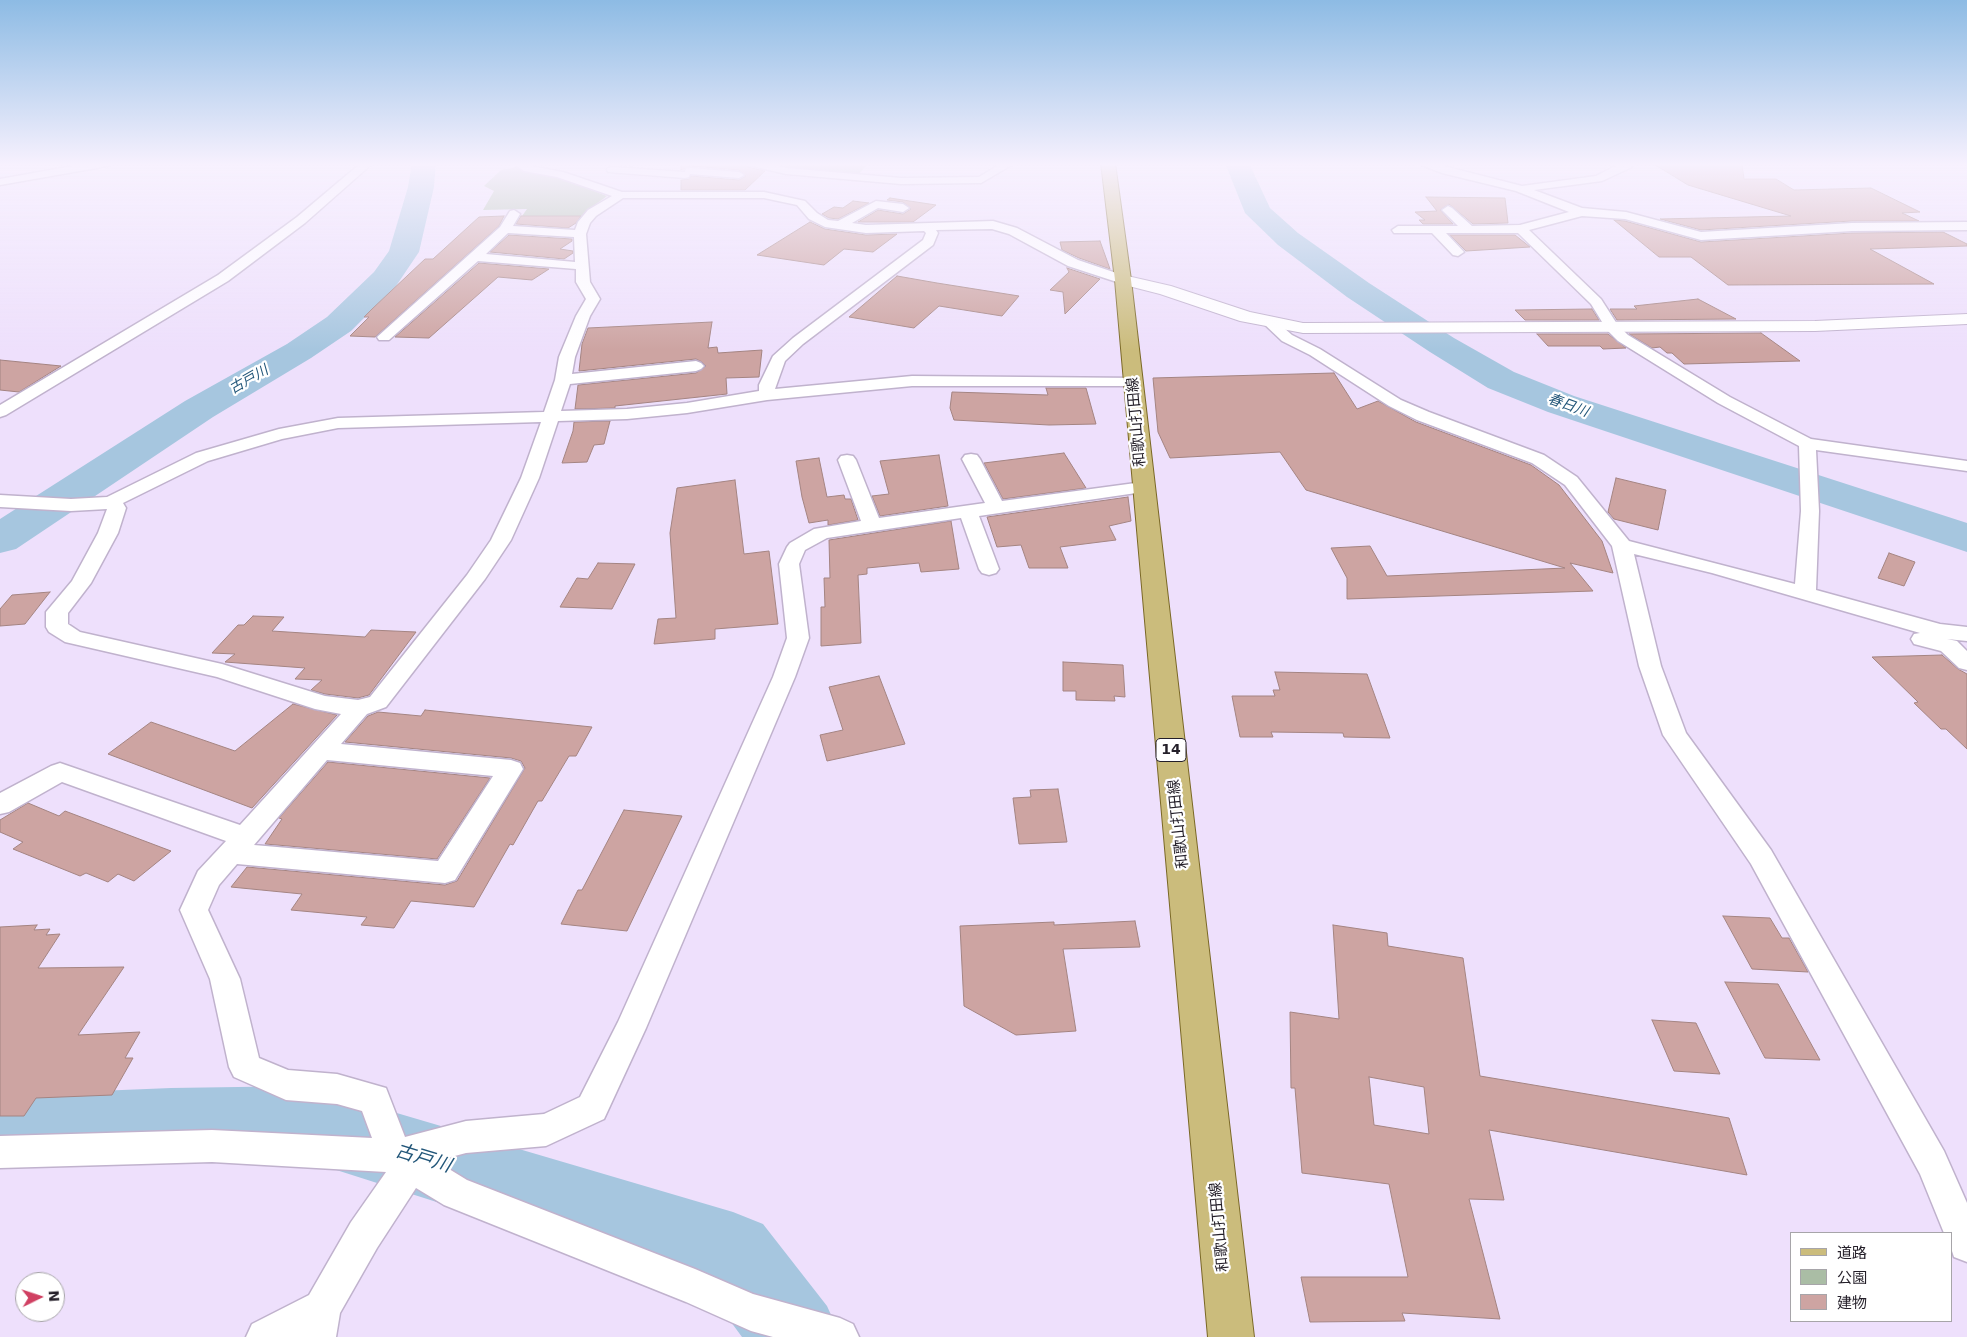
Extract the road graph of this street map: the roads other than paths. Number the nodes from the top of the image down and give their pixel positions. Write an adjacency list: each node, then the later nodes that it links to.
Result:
1 (294, 225): 33 (street)
2 (507, 225): 15 (street)
3 (583, 225): 20 (street)
4 (843, 225): 14 (street)
5 (955, 225): 14 (street)
6 (994, 225): 24 (street)
7 (1116, 225): 24 (main road, 和歌山打田線 / 14)
8 (1465, 225): 18 (street)
9 (1534, 225): 16 (street)
10 (1659, 225): 11 (street)
11 (1927, 225)
12 (1954, 225): 13 (street)
13 (1967, 226)
14 (928, 228): 32 (street)
15 (505, 229): 20 (street); 22 (street)
16 (1521, 229): 18 (street); 27 (street)
17 (1398, 230): 19 (street)
18 (1470, 230): 19 (street)
19 (1436, 231): 21 (street)
20 (580, 234): 23 (street)
21 (1458, 252)
22 (475, 257): 23 (street); 28 (street)
23 (581, 266): 30 (street)
24 (1123, 280): 26 (street); 31 (main road, 和歌山打田線 / 14)
25 (1967, 319): 27 (street)
26 (1270, 323): 27 (street); 45 (street)
27 (1612, 327): 35 (street)
28 (384, 337)
29 (696, 366): 30 (street)
30 (563, 380): 34 (street)
31 (1133, 381): 32 (street); 39 (main road, 和歌山打田線 / 14)
32 (767, 395): 34 (street)
33 (0, 412)
34 (551, 417): 41 (street); 51 (street)
35 (1808, 453): 38 (street); 47 (street)
36 (971, 459): 42 (street)
37 (847, 460): 44 (street)
38 (1967, 466)
39 (1143, 487): 42 (street); 61 (main road, 和歌山打田線 / 14)
40 (0, 501): 41 (street)
41 (112, 502): 51 (street)
42 (996, 507): 43 (street)
43 (968, 511): 44 (street); 46 (street)
44 (872, 525): 56 (street)
45 (1622, 545): 47 (street); 57 (street)
46 (989, 569)
47 (1805, 594): 48 (street)
48 (1849, 606): 49 (street); 50 (street)
49 (1967, 634)
50 (1967, 663)
51 (359, 708): 52 (street)
52 (321, 751): 54 (street); 54 (street)
53 (0, 805): 54 (street)
54 (238, 845): 56 (street)
55 (0, 1152): 56 (street)
56 (404, 1160): 58 (street); 60 (street)
57 (1967, 1244)
58 (320, 1322): 59 (street)
59 (265, 1337)
60 (840, 1337)
61 (1230, 1337)

